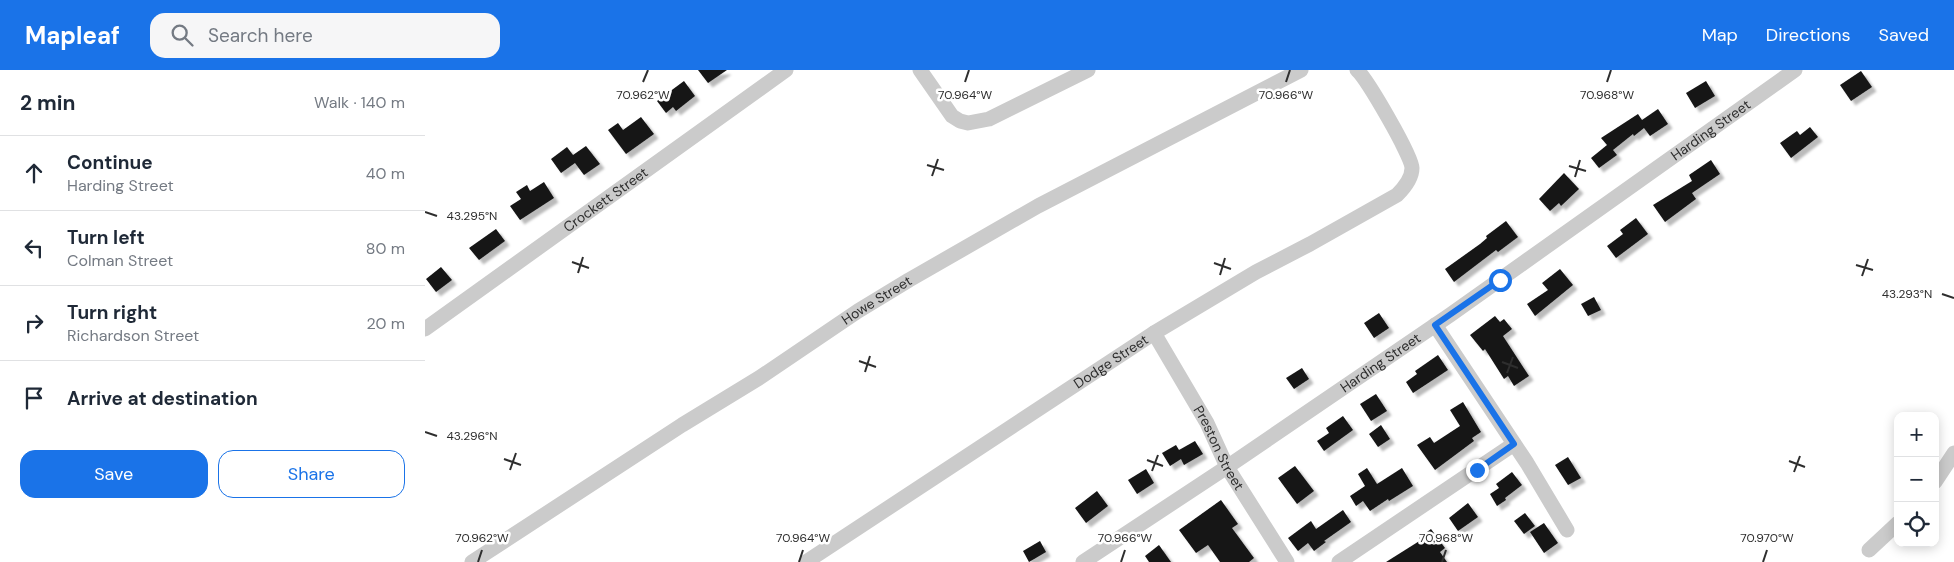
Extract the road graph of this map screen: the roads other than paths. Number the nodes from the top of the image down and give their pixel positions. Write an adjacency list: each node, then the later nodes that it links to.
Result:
1 (786, 70): 8 (street, Crockett Street)
2 (921, 70): 3 (street)
3 (1088, 70)
4 (1301, 70): 17 (street, Howe Street)
5 (1357, 70): 9 (street, Dodge Street)
6 (1787, 72): 7 (street, Harding Street)
7 (1435, 325): 10 (street); 12 (street, Harding Street)
8 (425, 329)
9 (1154, 333): 12 (street, Preston Street); 18 (street, Dodge Street)
10 (1514, 444): 15 (street); 21 (street)
11 (1954, 453): 13 (street)
12 (1227, 467): 19 (street, Harding Street); 20 (street, Preston Street)
13 (1939, 476)
14 (1894, 526): 16 (street)
15 (1567, 530)
16 (1869, 550)
17 (472, 562)
18 (807, 562)
19 (1083, 562)
20 (1287, 562)
21 (1339, 562)

